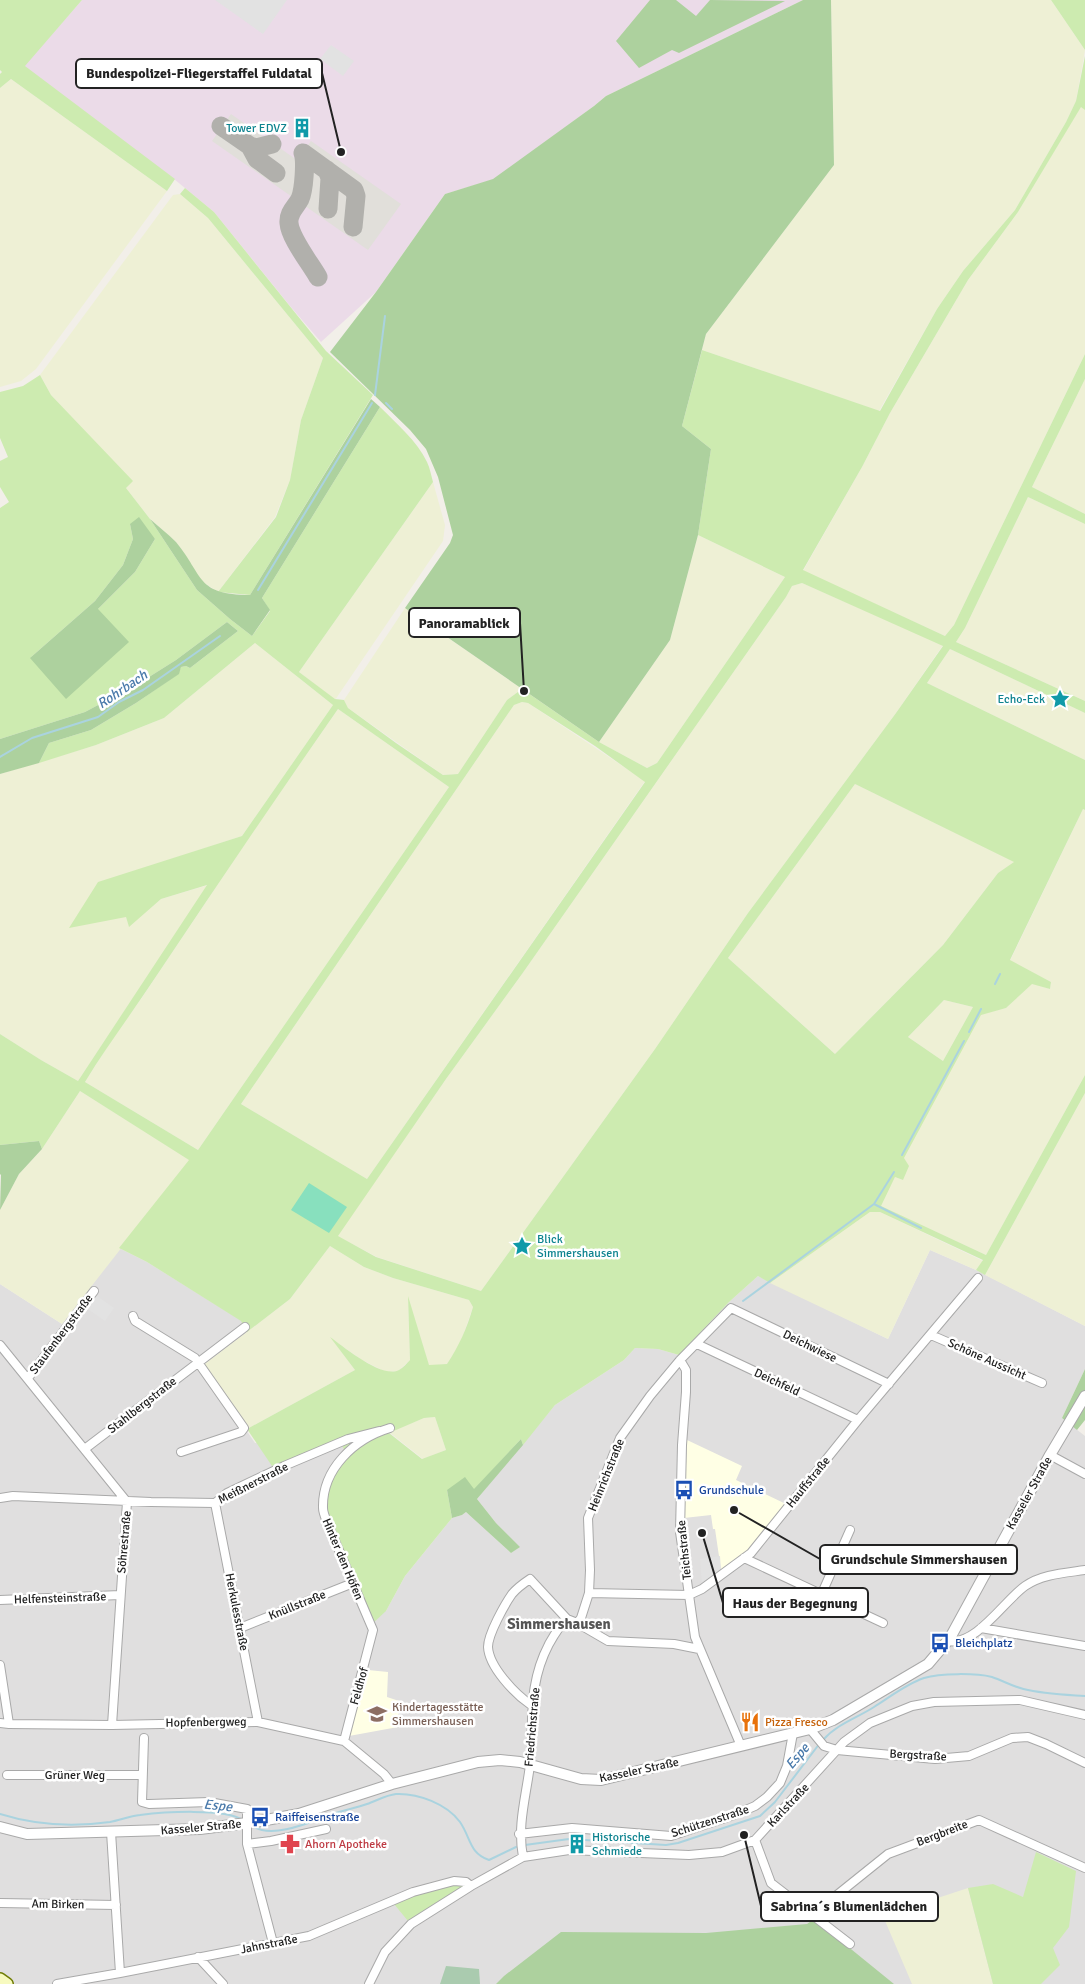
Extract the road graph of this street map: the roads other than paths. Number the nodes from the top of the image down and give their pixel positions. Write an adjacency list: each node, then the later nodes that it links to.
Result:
1 (978, 1278): 6 (street, Hauffstraße)
2 (94, 1291): 11 (street, Staufenbergstraße)
3 (731, 1308): 7 (street, Heinrichstraße); 13 (street, Deichwiese)
4 (133, 1316): 10 (street)
5 (245, 1327): 10 (street, Stahlbergstraße)
6 (931, 1334): 12 (street, Schöne Aussicht); 13 (street, Hauffstraße)
7 (697, 1344): 9 (street, Heinrichstraße); 15 (street, Deichfeld)
8 (0, 1345): 11 (street, Söhrestraße)
9 (680, 1360): 29 (street, Heinrichstraße); 32 (street, Teichstraße)
10 (198, 1362): 18 (street, Stahlbergstraße); 19 (street)
11 (28, 1378): 18 (street, Söhrestraße)
12 (1042, 1383)
13 (889, 1384): 15 (street, Hauffstraße)
14 (1085, 1396): 20 (street, Kasseler Straße)
15 (858, 1420): 26 (street, Hauffstraße)
16 (390, 1428): 17 (street, Hinter den Höfen)
17 (380, 1431): 24 (street, Meißnerstraße); 28 (street, Hinter den Höfen)
18 (86, 1448): 23 (street, Söhrestraße)
19 (181, 1452)
20 (1050, 1455): 21 (street); 40 (street, Kasseler Straße)
21 (1085, 1474)
22 (0, 1498): 23 (street, Meißnerstraße)
23 (127, 1502): 24 (street, Meißnerstraße); 31 (street, Söhrestraße)
24 (215, 1503): 37 (street, Herkulesstraße)
25 (850, 1530): 30 (street)
26 (744, 1558): 30 (street); 32 (street, Hauffstraße)
27 (1085, 1570): 38 (street)
28 (353, 1583): 37 (street, Knüllstraße); 39 (street, Hinter den Höfen)
29 (589, 1593): 32 (street); 35 (street)
30 (822, 1593): 36 (street)
31 (120, 1595): 33 (street, Helfensteinstraße); 49 (street, Söhrestraße)
32 (689, 1595): 42 (street, Teichstraße)
33 (0, 1600)
34 (566, 1619): 35 (street); 44 (street, Friedrichstraße); 44 (street)
35 (577, 1623): 42 (street)
36 (883, 1623)
37 (240, 1628): 47 (street, Herkulesstraße)
38 (981, 1628): 40 (street); 41 (street)
39 (373, 1630): 53 (street, Feldhof)
40 (948, 1640): 50 (street, Kasseler Straße)
41 (1085, 1646)
42 (699, 1649): 54 (street, Teichstraße)
43 (0, 1665): 48 (street)
44 (532, 1705): 57 (street, Friedrichstraße)
45 (1085, 1715): 55 (street, Karlstraße)
46 (0, 1722): 48 (street, Hopfenbergweg)
47 (258, 1722): 49 (street, Hopfenbergweg); 53 (street, Hopfenbergweg)
48 (9, 1724): 49 (street, Hopfenbergweg)
49 (112, 1725)
50 (810, 1729): 51 (street, Kasseler Straße); 55 (street, Bergstraße)
51 (793, 1733): 54 (street, Kasseler Straße); 67 (street, Schützenstraße)
52 (144, 1738): 59 (street)
53 (344, 1742): 60 (street, Hopfenbergweg)
54 (741, 1746): 57 (street, Kasseler Straße)
55 (837, 1750): 56 (street, Bergstraße); 65 (street, Karlstraße)
56 (1085, 1763)
57 (530, 1764): 60 (street, Kasseler Straße); 67 (street, Friedrichstraße)
58 (7, 1775): 59 (street, Grüner Weg)
59 (142, 1775): 61 (street)
60 (392, 1784): 61 (street, Kasseler Straße)
61 (249, 1822): 64 (street, Kasseler Straße); 66 (street)
62 (0, 1827): 64 (street, Kasseler Straße)
63 (326, 1829): 66 (street)
64 (111, 1832): 71 (street)
65 (755, 1840): 67 (street, Karlstraße); 72 (street)
66 (247, 1844): 73 (street)
67 (521, 1845): 69 (street, Karlstraße)
68 (1085, 1868): 72 (street, Bergbreite)
69 (471, 1886): 73 (street, Jahnstraße); 81 (street, Karlstraße)
70 (0, 1903): 71 (street, Am Birken)
71 (116, 1905): 76 (street)
72 (812, 1915): 74 (street)
73 (273, 1942): 75 (street, Jahnstraße)
74 (850, 1944)
75 (198, 1957): 76 (street, Jahnstraße); 80 (street)
76 (120, 1974): 79 (street, Jahnstraße)
77 (0, 1979): 78 (main road)
78 (7, 1984)
79 (57, 1984)
80 (223, 1984)
81 (369, 1984)

